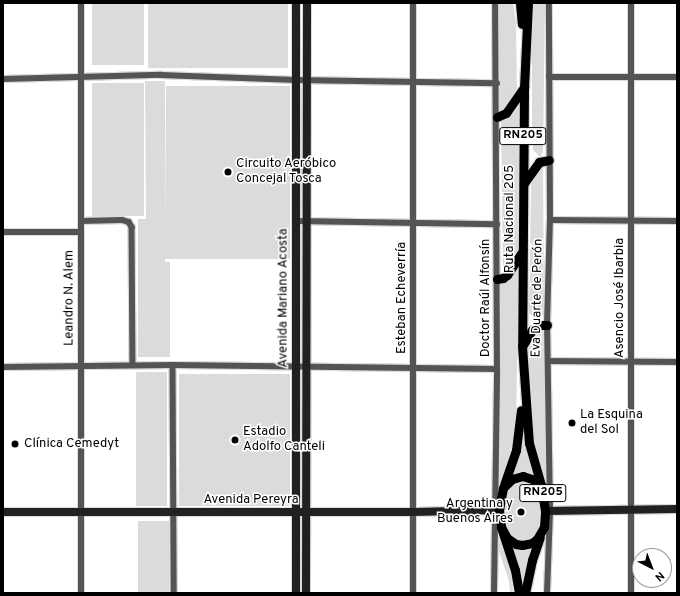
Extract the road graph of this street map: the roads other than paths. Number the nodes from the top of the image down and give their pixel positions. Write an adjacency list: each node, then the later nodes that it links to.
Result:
1 (81, 3): 11 (street, Leandro N. Alem)
2 (296, 3): 16 (main road, Avenida Mariano Acosta)
3 (306, 3): 17 (main road, Avenida Mariano Acosta)
4 (413, 3): 18 (street, Esteban Echeverría)
5 (495, 3): 19 (street, Doctor Raúl Alfonsín)
6 (520, 3): 10 (main road, Ruta Nacional 205 / RN205)
7 (528, 3): 10 (main road, Ruta Nacional 205 / RN205)
8 (550, 3): 12 (street, Eva Duarte de Perón)
9 (631, 3): 13 (street, Asencio José Ibarbia)
10 (524, 46): 20 (main road, Ruta Nacional 205 / RN205)
11 (81, 76): 15 (street); 16 (street); 26 (street, Leandro N. Alem)
12 (549, 77): 13 (street); 22 (street, Eva Duarte de Perón)
13 (631, 77): 14 (street); 25 (street, Asencio José Ibarbia)
14 (677, 77)
15 (3, 79)
16 (296, 80): 17 (street); 27 (main road, Avenida Mariano Acosta)
17 (306, 80): 18 (street); 28 (main road, Avenida Mariano Acosta)
18 (413, 82): 19 (street); 30 (street, Esteban Echeverría)
19 (497, 83): 21 (street, Doctor Raúl Alfonsín)
20 (524, 87): 21 (main road); 23 (main road, Ruta Nacional 205 / RN205)
21 (497, 117): 31 (street, Doctor Raúl Alfonsín)
22 (548, 160): 23 (main road); 24 (street, Eva Duarte de Perón)
23 (523, 185): 34 (main road, Ruta Nacional 205 / RN205)
24 (550, 220): 25 (street); 36 (street, Eva Duarte de Perón)
25 (630, 220): 29 (street); 39 (street, Asencio José Ibarbia)
26 (81, 221): 33 (street, Leandro N. Alem); 41 (street)
27 (296, 221): 28 (street); 43 (main road, Avenida Mariano Acosta)
28 (306, 221): 30 (street); 46 (main road, Avenida Mariano Acosta)
29 (677, 221)
30 (413, 223): 31 (street); 47 (street, Esteban Echeverría)
31 (497, 224): 35 (street, Doctor Raúl Alfonsín)
32 (3, 232): 33 (street)
33 (81, 232): 45 (street, Leandro N. Alem)
34 (523, 251): 35 (main road); 37 (main road, Ruta Nacional 205 / RN205)
35 (497, 278): 48 (street, Doctor Raúl Alfonsín)
36 (547, 325): 37 (main road); 38 (street, Eva Duarte de Perón)
37 (522, 346): 49 (main road, Ruta Nacional 205 / RN205)
38 (548, 361): 39 (street); 61 (street, Eva Duarte de Perón)
39 (632, 362): 40 (street); 54 (street, Asencio José Ibarbia)
40 (677, 362)
41 (133, 365): 42 (street); 45 (street)
42 (173, 365): 43 (street); 57 (street)
43 (296, 366): 46 (street); 58 (main road, Avenida Mariano Acosta)
44 (3, 367): 45 (street)
45 (81, 367): 56 (street, Leandro N. Alem)
46 (306, 367): 47 (street); 59 (main road, Avenida Mariano Acosta)
47 (413, 368): 48 (street); 60 (street, Esteban Echeverría)
48 (497, 369): 53 (street, Doctor Raúl Alfonsín)
49 (524, 369): 50 (main road, Ruta Nacional 205 / RN205); 51 (main road, Ruta Nacional 205 / RN205)
50 (541, 485): 51 (main road, RN205); 61 (main road, Ruta Nacional 205 / RN205)
51 (503, 488): 53 (main road, Ruta Nacional 205 / RN205)
52 (677, 509): 54 (main road)
53 (497, 510): 60 (main road, Avenida Pereyra); 62 (main road, Ruta Nacional 205 / RN205); 69 (street, Doctor Raúl Alfonsín)
54 (631, 510): 61 (main road); 73 (street, Asencio José Ibarbia)
55 (3, 512): 56 (main road, Avenida Pereyra)
56 (81, 512): 57 (main road, Avenida Pereyra); 64 (street, Leandro N. Alem)
57 (174, 512): 58 (main road, Avenida Pereyra); 65 (street)
58 (296, 512): 59 (main road, Avenida Pereyra); 66 (main road, Avenida Mariano Acosta)
59 (306, 512): 60 (main road, Avenida Pereyra); 67 (main road, Avenida Mariano Acosta)
60 (413, 512): 68 (street, Esteban Echeverría)
61 (548, 512): 63 (main road, Ruta Nacional 205 / RN205); 72 (street, Eva Duarte de Perón)
62 (501, 527): 63 (main road, Ruta Nacional 205 / RN205); 70 (main road, Ruta Nacional 205 / RN205)
63 (544, 527): 71 (main road, Ruta Nacional 205 / RN205)
64 (81, 593)
65 (174, 593)
66 (296, 593)
67 (306, 593)
68 (413, 593)
69 (494, 593)
70 (519, 593)
71 (525, 593)
72 (547, 593)
73 (631, 593)

